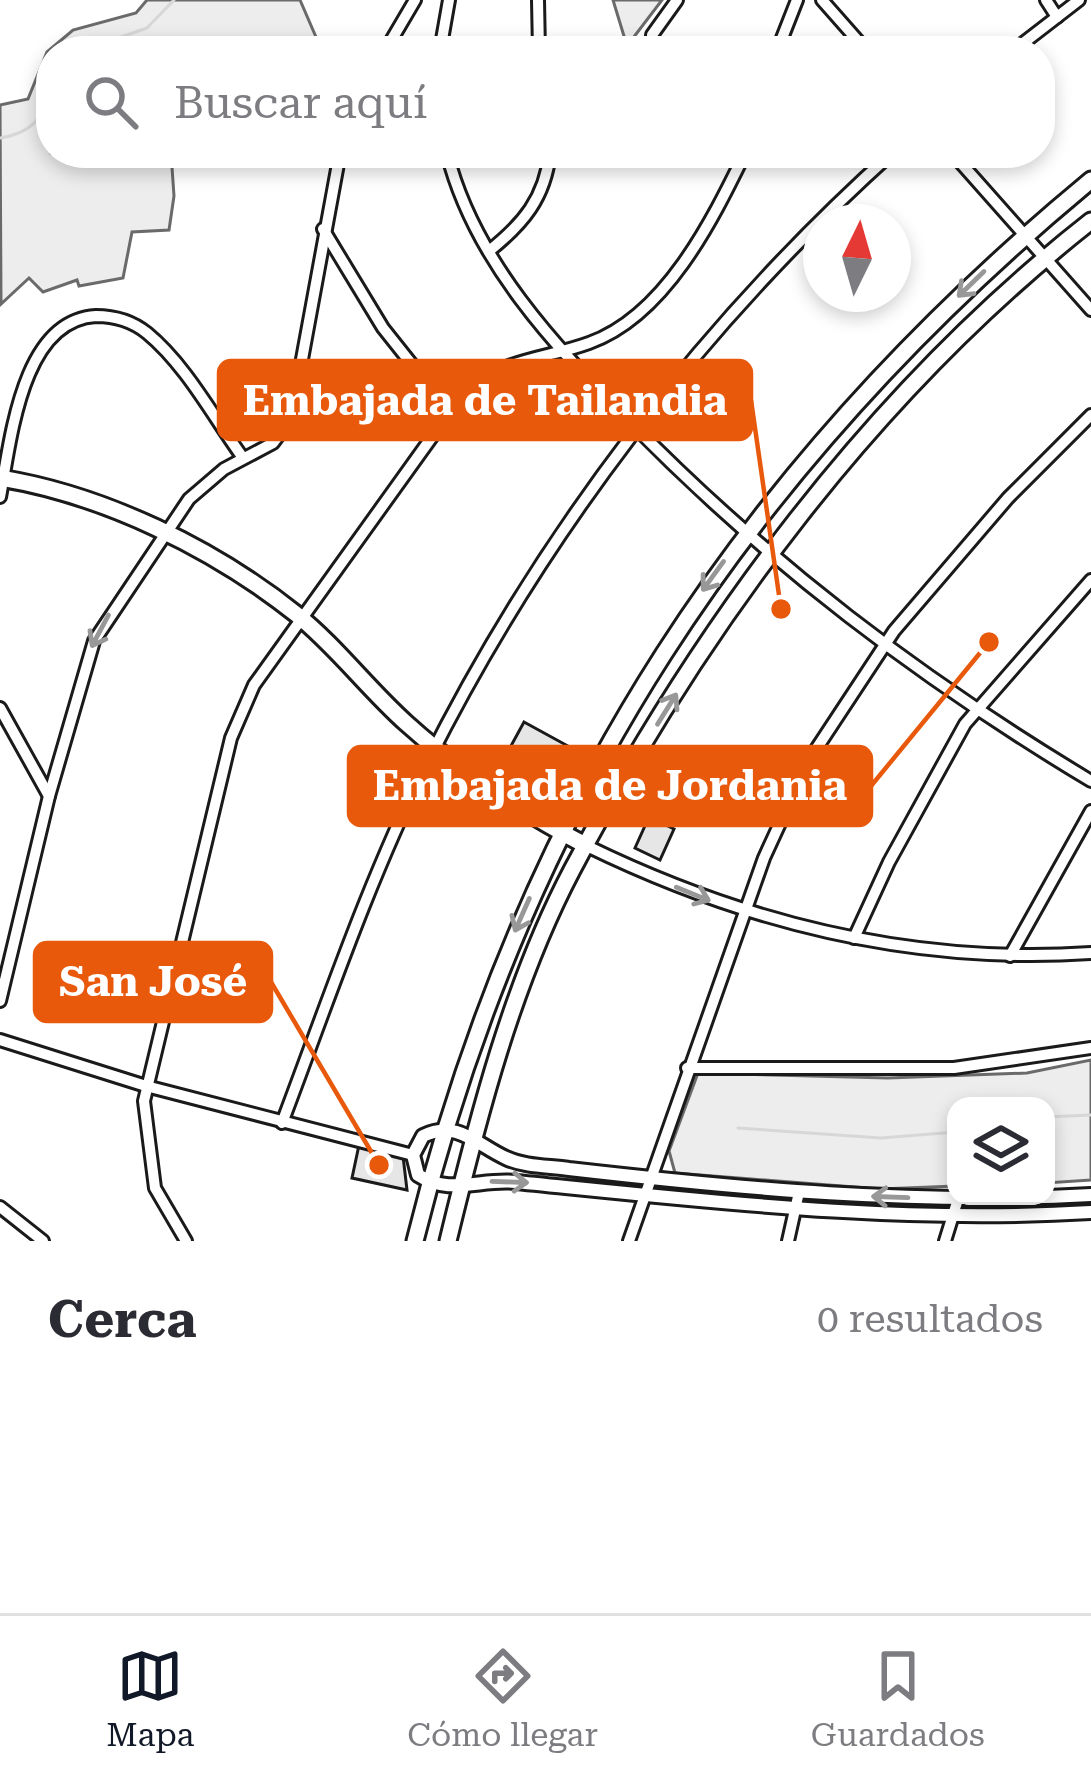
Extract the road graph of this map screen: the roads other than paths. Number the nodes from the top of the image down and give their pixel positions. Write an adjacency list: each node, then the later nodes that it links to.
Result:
1 (415, 0): 11 (street)
2 (449, 0): 12 (street)
3 (538, 0): 13 (street)
4 (677, 0): 10 (street)
5 (797, 0): 14 (street)
6 (822, 0): 15 (street)
7 (1046, 0): 9 (street)
8 (1079, 0): 9 (street)
9 (1057, 17): 16 (street)
10 (652, 35)
11 (394, 36)
12 (443, 36)
13 (539, 36)
14 (783, 36)
15 (854, 36)
16 (1032, 36)
17 (337, 168): 25 (street)
18 (452, 168): 27 (street)
19 (546, 168): 27 (street)
20 (736, 168): 30 (street)
21 (877, 168): 33 (street)
22 (964, 168): 26 (street)
23 (1091, 180): 26 (main road)
24 (1091, 220): 28 (main road)
25 (323, 229): 31 (street); 34 (street)
26 (1022, 237): 28 (street); 38 (main road, one-way to 38)
27 (489, 251): 30 (street)
28 (1043, 260): 29 (street); 39 (main road)
29 (1091, 310)
30 (562, 350): 31 (street); 33 (street)
31 (449, 411): 41 (street)
32 (1091, 415): 42 (street)
33 (636, 429): 38 (street); 45 (street)
34 (243, 458): 35 (street); 37 (street)
35 (2, 478): 36 (street); 37 (main road)
36 (0, 497)
37 (165, 534): 41 (main road); 47 (street, one-way to 47)
38 (744, 535): 39 (street); 49 (main road, one-way to 49)
39 (770, 557): 42 (street); 50 (main road, one-way to 39)
40 (1091, 580): 44 (street)
41 (301, 618): 45 (main road); 59 (street)
42 (882, 646): 44 (street); 51 (street)
43 (0, 708): 47 (street)
44 (974, 711): 46 (street); 52 (street)
45 (435, 748): 49 (main road); 60 (street)
46 (1091, 781)
47 (49, 796): 55 (street)
48 (1091, 811): 54 (street)
49 (562, 833): 50 (main road); 61 (main road, one-way to 61)
50 (587, 846): 51 (street, one-way to 51); 62 (main road)
51 (748, 913): 52 (street); 58 (street)
52 (854, 938): 54 (street)
53 (1091, 953): 54 (street)
54 (1010, 956)
55 (0, 1001)
56 (0, 1040): 59 (street)
57 (1091, 1048): 58 (street)
58 (687, 1068): 64 (street)
59 (146, 1086): 60 (street); 78 (street)
60 (282, 1123): 63 (street)
61 (444, 1130): 62 (street); 63 (street); 65 (main road)
62 (475, 1137): 64 (street); 66 (main road)
63 (413, 1154): 65 (street)
64 (647, 1178): 67 (street); 68 (street)
65 (430, 1183): 66 (street); 79 (main road)
66 (461, 1187): 68 (street, one-way to 68); 80 (main road)
67 (800, 1192): 71 (street, one-way to 67); 74 (street)
68 (641, 1194): 74 (street); 81 (street)
69 (1091, 1195): 70 (street)
70 (1055, 1196)
71 (947, 1199)
72 (956, 1205): 76 (street)
73 (0, 1208): 77 (street)
74 (795, 1210): 76 (street); 82 (street)
75 (1091, 1212): 76 (street)
76 (952, 1217): 83 (street)
77 (43, 1241)
78 (186, 1241)
79 (415, 1241)
80 (448, 1241)
81 (629, 1241)
82 (788, 1241)
83 (945, 1241)

